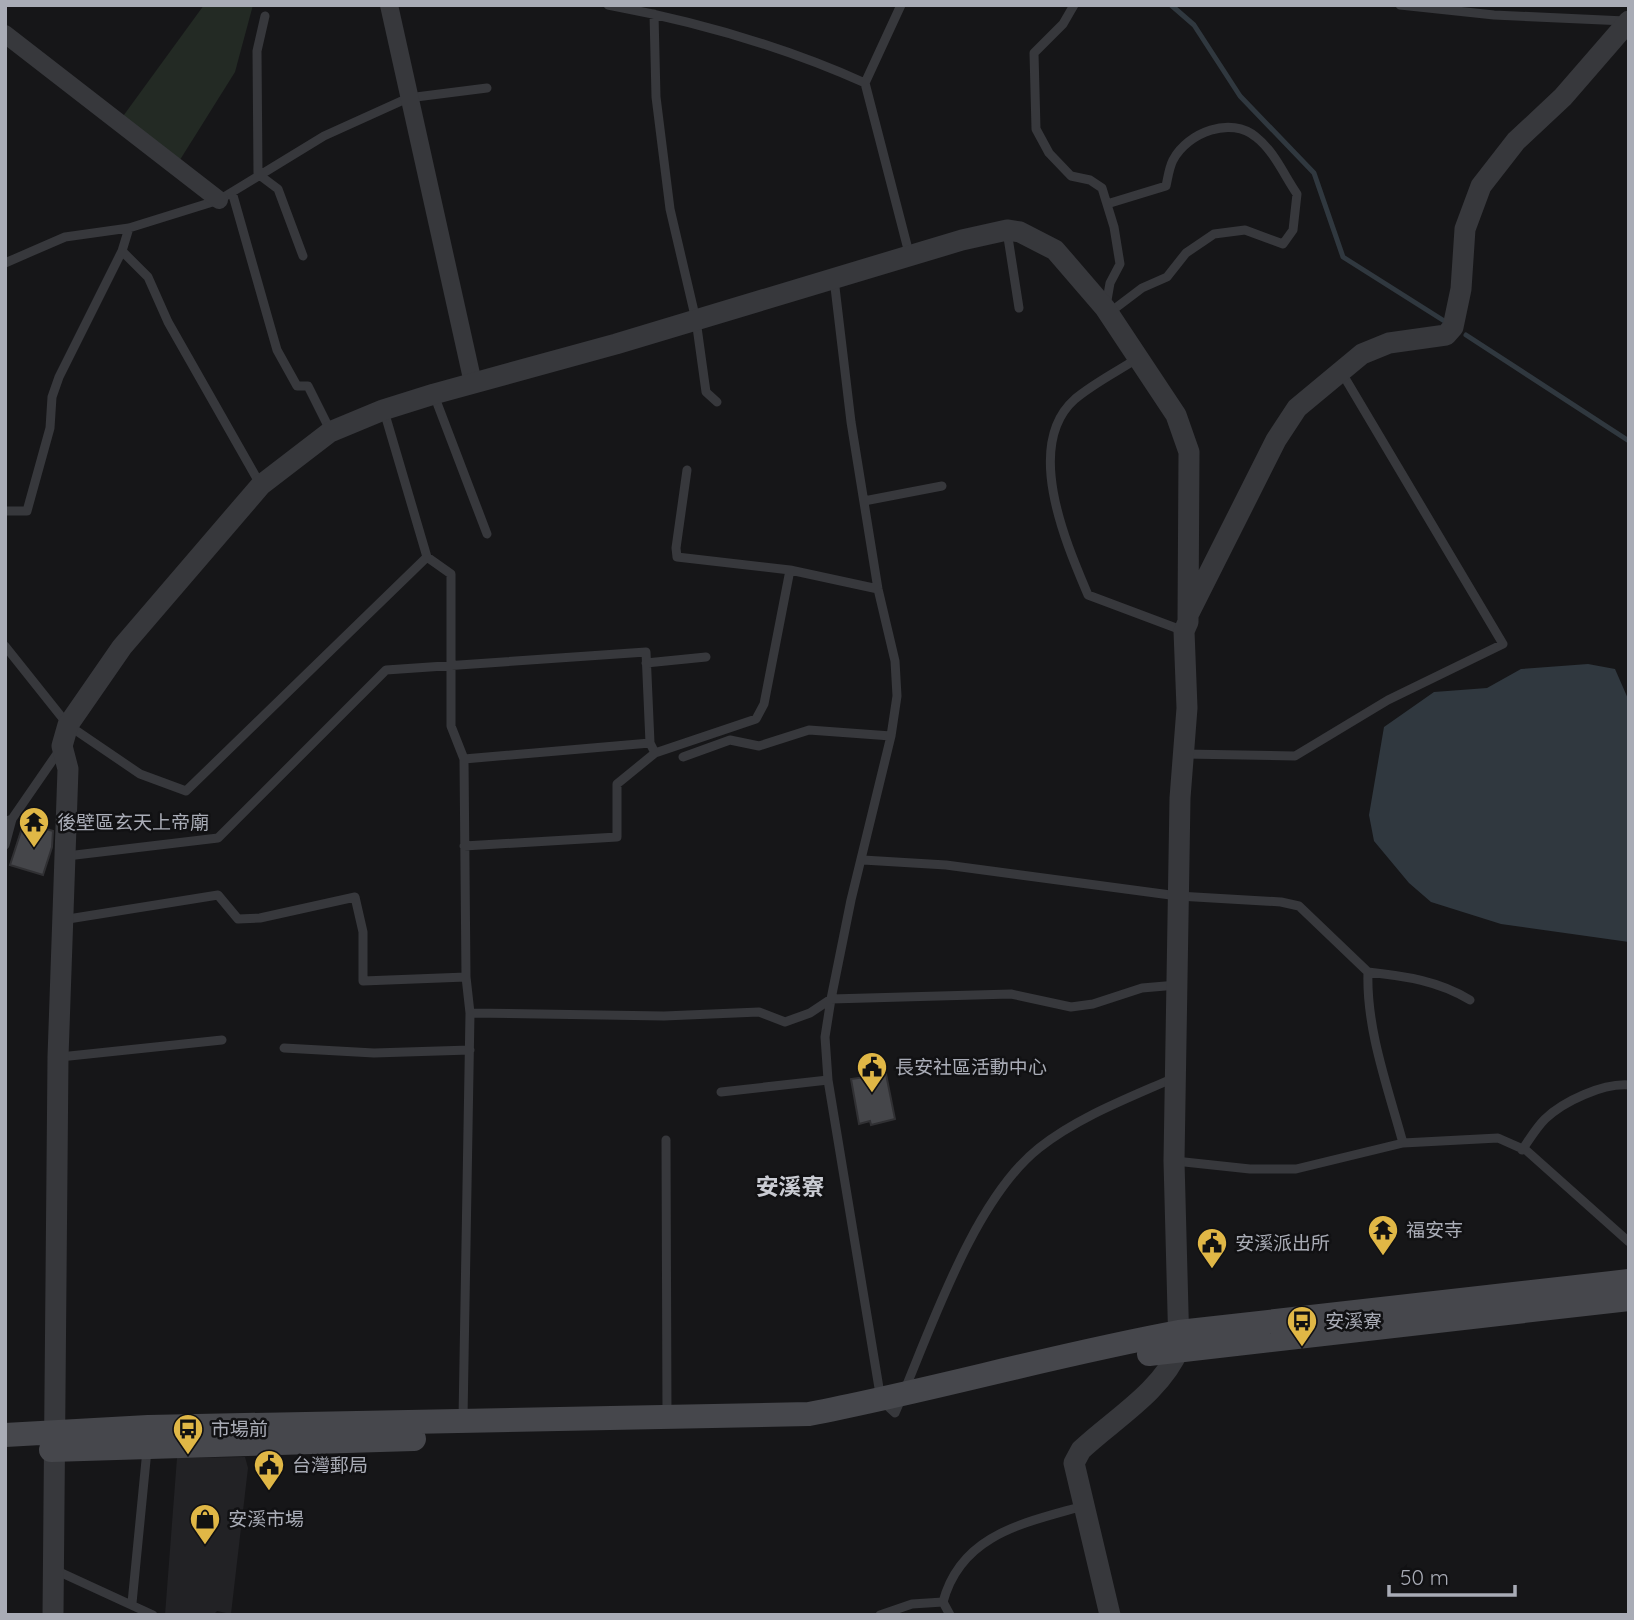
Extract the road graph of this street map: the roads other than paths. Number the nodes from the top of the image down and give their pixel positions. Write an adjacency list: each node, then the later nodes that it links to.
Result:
1 (389, 5): 12 (street)
2 (608, 5): 6 (lane)
3 (901, 5): 10 (lane)
4 (1074, 5): 15 (lane)
5 (1400, 5): 8 (lane)
6 (654, 14): 10 (lane); 25 (lane)
7 (265, 16): 13 (lane)
8 (1626, 29): 27 (street)
9 (5, 34): 14 (street)
10 (865, 83): 20 (lane)
11 (487, 88): 12 (lane)
12 (408, 99): 13 (lane); 28 (street)
13 (258, 174): 14 (lane); 19 (lane)
14 (225, 196): 16 (lane); 32 (lane)
15 (1107, 204): 24 (lane); 24 (lane)
16 (129, 228): 18 (lane); 21 (lane)
17 (1007, 230): 20 (street); 23 (lane); 24 (street)
18 (122, 251): 34 (lane); 37 (lane)
19 (303, 256)
20 (910, 257): 22 (street)
21 (5, 263)
22 (834, 277): 25 (street); 36 (lane)
23 (1019, 308)
24 (1107, 311): 26 (street)
25 (696, 320): 28 (street); 30 (lane)
26 (1138, 358): 42 (street); 42 (lane)
27 (1340, 370): 42 (street); 52 (lane)
28 (473, 383): 29 (street)
29 (434, 394): 31 (street); 38 (lane)
30 (717, 402)
31 (383, 410): 32 (street); 39 (lane)
32 (330, 432): 34 (street)
33 (687, 470): 40 (lane)
34 (261, 485): 47 (street)
35 (942, 486): 36 (lane)
36 (864, 501): 41 (lane)
37 (5, 511)
38 (487, 534)
39 (427, 557): 46 (lane); 47 (lane)
40 (790, 570): 41 (lane); 51 (lane)
41 (878, 589): 48 (lane)
42 (1186, 623): 52 (street)
43 (5, 646): 47 (lane)
44 (706, 657): 45 (lane)
45 (646, 663): 46 (lane); 49 (lane)
46 (453, 666): 54 (lane); 58 (lane)
47 (68, 725): 50 (street)
48 (891, 736): 53 (lane); 59 (lane)
49 (650, 743): 51 (lane); 54 (lane)
50 (62, 746): 55 (lane); 58 (street)
51 (655, 753): 57 (lane)
52 (1184, 754): 60 (street)
53 (683, 757)
54 (464, 759): 57 (lane)
55 (9, 820): 56 (lane)
56 (5, 845)
57 (464, 846): 63 (lane)
58 (64, 857): 61 (street)
59 (863, 860): 60 (lane); 65 (lane)
60 (1178, 896): 62 (lane); 64 (street)
61 (61, 920): 63 (lane); 71 (street)
62 (1368, 972): 66 (lane); 77 (lane)
63 (466, 977): 67 (lane)
64 (1179, 984): 65 (lane); 72 (street)
65 (831, 999): 67 (lane); 73 (lane)
66 (1471, 1000)
67 (470, 1013): 70 (lane)
68 (222, 1040): 71 (lane)
69 (284, 1048): 70 (lane)
70 (470, 1050): 86 (lane)
71 (58, 1057): 89 (street)
72 (1177, 1076): 79 (street); 84 (lane)
73 (828, 1080): 75 (lane); 84 (lane)
74 (1629, 1085): 78 (lane)
75 (721, 1092)
76 (666, 1140): 85 (lane)
77 (1403, 1143): 78 (lane); 79 (lane)
78 (1522, 1150): 80 (lane)
79 (1174, 1161): 83 (street)
80 (1629, 1242)
81 (1629, 1281): 83 (main road)
82 (1629, 1299): 83 (main road)
83 (1179, 1341): 84 (main road); 91 (street)
84 (893, 1403): 85 (main road); 88 (main road)
85 (667, 1416): 86 (main road)
86 (463, 1421): 88 (main road)
87 (5, 1435): 89 (main road)
88 (148, 1436): 89 (main road); 94 (lane)
89 (52, 1441): 90 (main road); 92 (street)
90 (5, 1451)
91 (1083, 1506): 93 (lane); 99 (street)
92 (51, 1568): 94 (lane); 95 (street)
93 (943, 1602): 97 (lane); 98 (lane)
94 (132, 1603): 96 (lane)
95 (52, 1615)
96 (153, 1615)
97 (880, 1615)
98 (950, 1615)
99 (1110, 1615)

